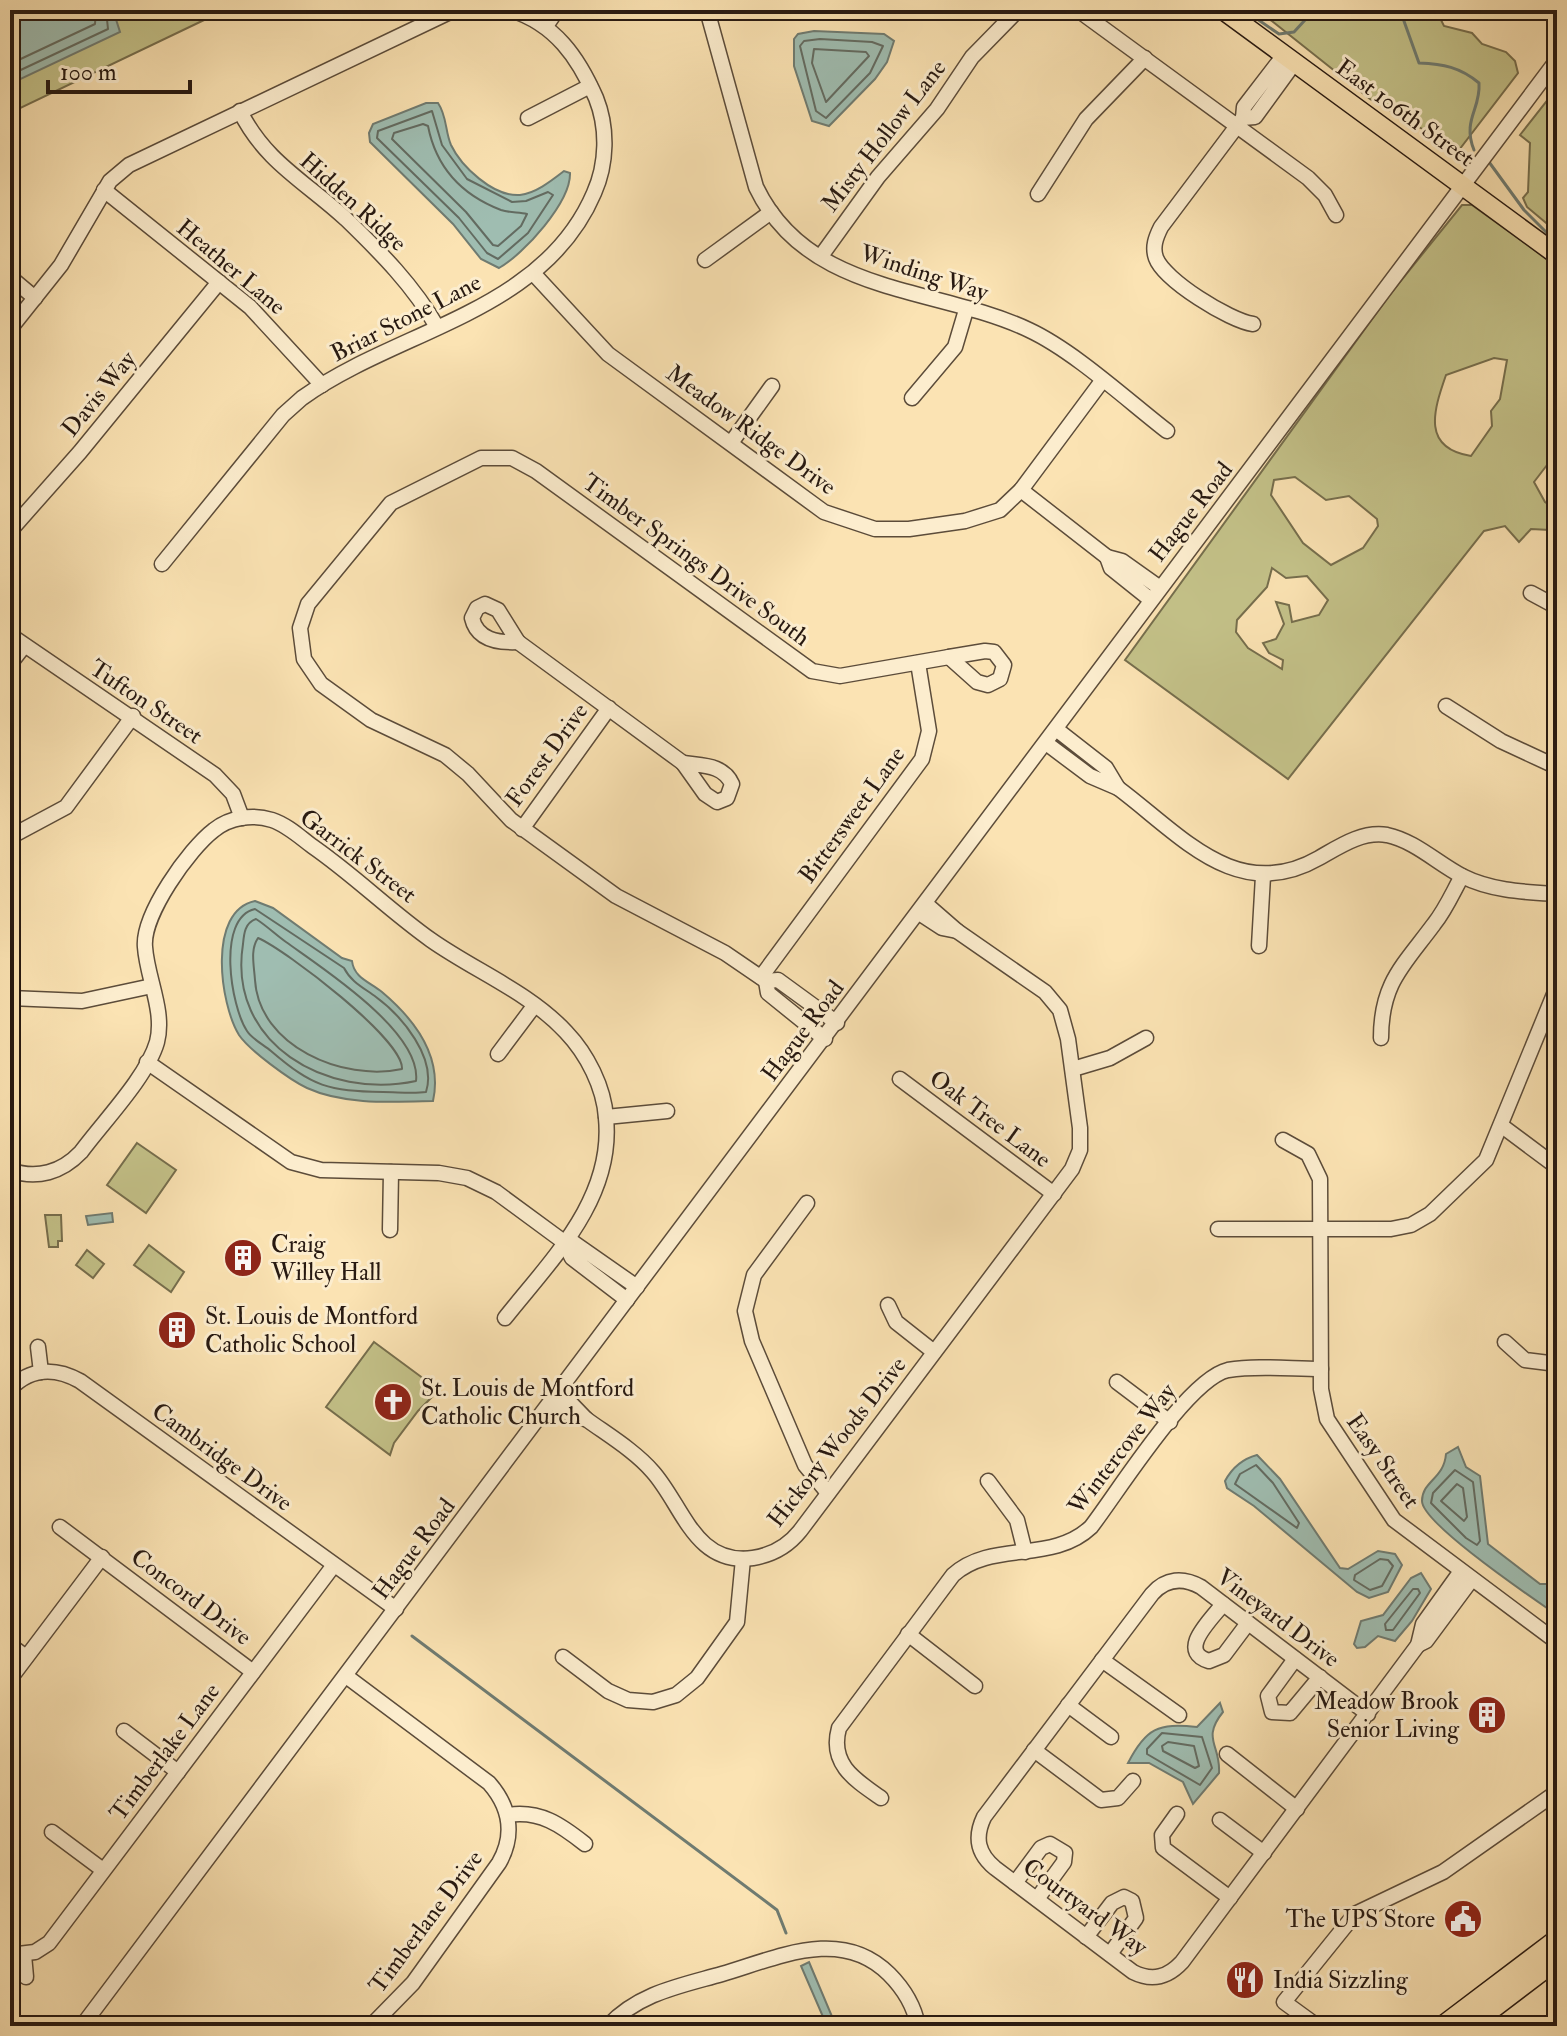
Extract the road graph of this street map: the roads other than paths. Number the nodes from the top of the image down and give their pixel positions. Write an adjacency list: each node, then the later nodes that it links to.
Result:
1 (454, 10): 13 (street)
2 (511, 10): 8 (street)
3 (557, 10): 8 (street)
4 (707, 10): 19 (street, Winding Way)
5 (1018, 10): 22 (street, Misty Hollow Lane)
6 (1078, 10): 9 (street)
7 (1223, 10): 10 (main road, East 106th Street)
8 (546, 26): 12 (street, Briar Stone Lane)
9 (1145, 58): 15 (street); 18 (street)
10 (1290, 58): 15 (street); 16 (main road, East 106th Street)
11 (1557, 60): 16 (street, Hague Road)
12 (590, 86): 14 (street); 24 (street, Briar Stone Lane)
13 (240, 111): 17 (street); 30 (street, Hidden Ridge)
14 (528, 118)
15 (1240, 122): 20 (street); 29 (street)
16 (1461, 184): 21 (main road, East 106th Street); 42 (street, Hague Road)
17 (104, 190): 26 (street, Heather Lane); 27 (street)
18 (1038, 194)
19 (771, 212): 22 (street, Winding Way); 23 (street)
20 (1336, 215)
21 (1557, 255)
22 (821, 256): 28 (street, Winding Way)
23 (705, 260)
24 (533, 273): 30 (street, Briar Stone Lane); 37 (street, Meadow Ridge Drive)
25 (10, 277): 27 (street)
26 (219, 282): 33 (street, Heather Lane); 39 (street, Davis Way)
27 (35, 298): 31 (street)
28 (966, 310): 32 (street, Winding Way); 35 (street)
29 (1253, 324)
30 (437, 327): 33 (street, Briar Stone Lane)
31 (10, 329)
32 (1102, 381): 36 (street, Winding Way); 38 (street, Meadow Ridge Drive)
33 (322, 385): 40 (street, Briar Stone Lane)
34 (772, 386): 37 (street)
35 (912, 398)
36 (1167, 431)
37 (731, 443): 38 (street, Meadow Ridge Drive)
38 (1021, 490): 42 (street)
39 (10, 531)
40 (162, 564)
41 (1531, 593): 43 (street)
42 (1156, 594): 53 (street, Hague Road)
43 (1557, 607)
44 (10, 635): 46 (street, Tufton Street)
45 (518, 642): 51 (street, Forest Drive)
46 (24, 646): 49 (street); 52 (street, Tufton Street)
47 (949, 657): 48 (street, Timber Springs Drive South)
48 (918, 663): 59 (street, Timber Springs Drive South); 66 (street, Bittersweet Lane)
49 (10, 664)
50 (1446, 706): 56 (street)
51 (609, 708): 55 (street, Forest Drive); 59 (street, Forest Drive)
52 (133, 716): 58 (street, Tufton Street); 60 (street)
53 (1056, 729): 54 (street, Hague Road); 57 (street)
54 (1046, 743): 57 (street); 64 (street, Hague Road)
55 (683, 763)
56 (1557, 767)
57 (1118, 788): 61 (street)
58 (242, 818): 67 (street); 71 (street, Garrick Street)
59 (522, 829): 66 (street)
60 (10, 837)
61 (1263, 876): 62 (street); 65 (street)
62 (1462, 876): 63 (street); 74 (street)
63 (1557, 894)
64 (923, 908): 72 (street, Hague Road); 78 (street, Hickory Woods Drive)
65 (1259, 946)
66 (764, 979): 72 (street); 75 (street)
67 (152, 986): 69 (street); 77 (street)
68 (1557, 987): 70 (street)
69 (10, 998)
70 (1554, 1003): 82 (street)
71 (534, 1006): 76 (street); 81 (street, Garrick Street)
72 (837, 1023): 75 (street, Hague Road)
73 (1146, 1038): 78 (street)
74 (1381, 1038)
75 (825, 1039): 93 (street, Hague Road)
76 (498, 1054)
77 (147, 1062): 85 (street); 86 (street)
78 (1073, 1069): 87 (street, Hickory Woods Drive)
79 (900, 1079): 87 (street, Oak Tree Lane)
80 (667, 1111): 81 (street)
81 (606, 1117): 92 (street, Garrick Street)
82 (1502, 1126): 84 (street); 90 (street)
83 (1283, 1140): 90 (street, Easy Street)
84 (1557, 1167)
85 (10, 1170)
86 (391, 1172): 91 (street); 92 (street)
87 (1054, 1194): 99 (street, Hickory Woods Drive)
88 (807, 1203): 108 (street)
89 (1218, 1229): 90 (street)
90 (1321, 1229): 101 (street, Easy Street)
91 (390, 1230)
92 (564, 1242): 93 (street); 94 (street); 96 (street, Garrick Street)
93 (637, 1287): 94 (street, Hague Road)
94 (627, 1300): 105 (street, Hague Road)
95 (888, 1305): 99 (street)
96 (505, 1318)
97 (1505, 1342): 100 (street)
98 (38, 1347): 102 (street)
99 (934, 1352): 108 (street, Hickory Woods Drive)
100 (1557, 1364)
101 (1321, 1369): 106 (street, Wintercove Way); 114 (street, Easy Street)
102 (41, 1372): 104 (street); 113 (street, Cambridge Drive)
103 (1117, 1382): 106 (street)
104 (12, 1387)
105 (556, 1397): 112 (street); 116 (street, Hague Road)
106 (1170, 1422): 110 (street, Wintercove Way)
107 (988, 1481): 110 (street)
108 (828, 1493): 112 (street, Hickory Woods Drive)
109 (60, 1527): 111 (street, Concord Drive)
110 (1025, 1552): 118 (street, Wintercove Way)
111 (102, 1557): 121 (street); 125 (street, Concord Drive)
112 (743, 1559): 122 (street)
113 (334, 1565): 116 (street, Cambridge Drive); 125 (street, Timberlake Lane)
114 (1467, 1575): 119 (street, Easy Street); 131 (street, Courtyard Way)
115 (1223, 1604): 117 (street, Vineyard Drive); 117 (street); 124 (street, Vineyard Drive)
116 (396, 1609): 126 (street, Hague Road)
117 (1248, 1623): 123 (street, Vineyard Drive)
118 (908, 1634): 129 (street); 140 (street, Wintercove Way)
119 (1557, 1642)
120 (10, 1645): 121 (street)
121 (26, 1657): 128 (street)
122 (563, 1657)
123 (1295, 1659): 127 (street, Vineyard Drive); 127 (street)
124 (1102, 1660): 130 (street, Vineyard Drive); 132 (street)
125 (253, 1672): 137 (street, Timberlake Lane)
126 (346, 1676): 143 (street); 159 (street, Hague Road)
127 (1320, 1677): 131 (street, Vineyard Drive)
128 (10, 1679)
129 (975, 1686)
130 (1068, 1705): 134 (street); 135 (street, Vineyard Drive)
131 (1368, 1714): 141 (street, Courtyard Way)
132 (1179, 1715)
133 (124, 1731): 137 (street)
134 (1111, 1737)
135 (1034, 1750): 138 (street); 147 (street, Vineyard Drive)
136 (1227, 1754): 141 (street)
137 (178, 1772): 149 (street, Timberlake Lane)
138 (1133, 1781)
139 (1557, 1792): 163 (street)
140 (881, 1798)
141 (1297, 1809): 148 (street, Courtyard Way)
142 (1177, 1814): 151 (street)
143 (508, 1815): 146 (street); 160 (street, Timberlane Drive)
144 (1220, 1820): 148 (street)
145 (52, 1832): 149 (street)
146 (585, 1844)
147 (979, 1844): 150 (street, Courtyard Way)
148 (1264, 1853): 151 (street, Courtyard Way)
149 (103, 1870): 156 (street, Timberlake Lane)
150 (1015, 1883): 152 (street, Courtyard Way); 152 (street)
151 (1230, 1898): 155 (street, Courtyard Way)
152 (1037, 1899): 153 (street, Courtyard Way)
153 (1086, 1937): 155 (street, Courtyard Way); 155 (street)
154 (1557, 1939): 164 (main road)
155 (1110, 1954)
156 (17, 1955): 158 (street)
157 (1557, 1960): 165 (main road)
158 (26, 1977)
159 (82, 2026)
160 (371, 2026)
161 (608, 2026): 162 (street)
162 (918, 2026)
163 (1317, 2026)
164 (1442, 2026)
165 (1470, 2026)

